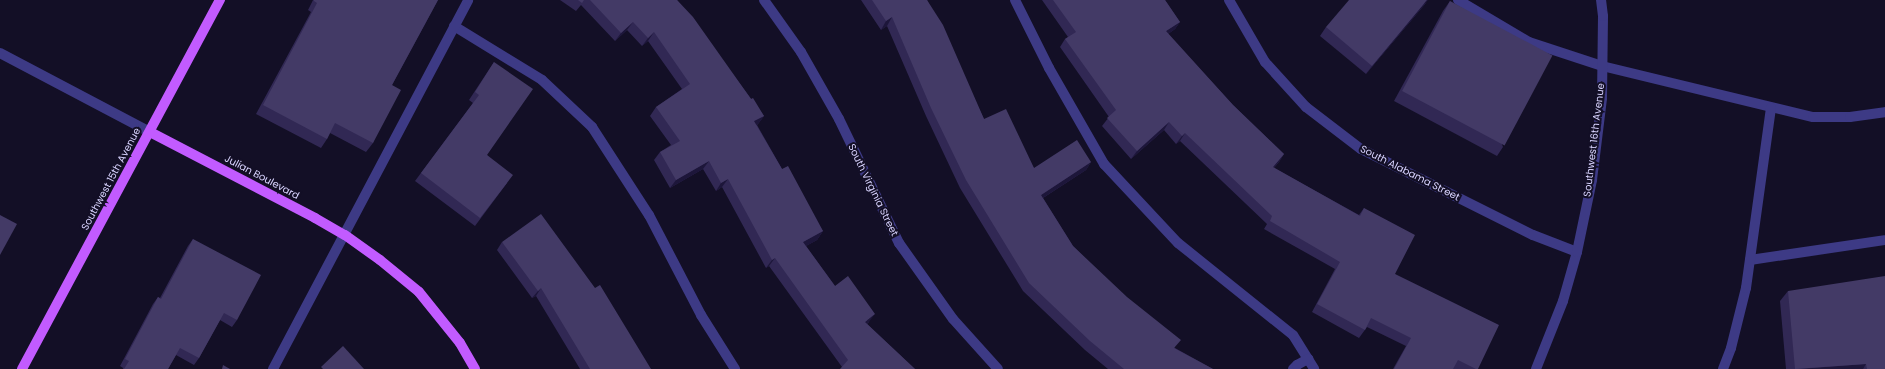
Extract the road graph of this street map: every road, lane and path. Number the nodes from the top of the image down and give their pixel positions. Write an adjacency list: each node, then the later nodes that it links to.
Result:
1 (220, 0): 13 (main road, Southwest 15th Avenue)
2 (468, 0): 8 (street)
3 (764, 0): 23 (street, South Virginia Street)
4 (1015, 0): 18 (street)
5 (1230, 0): 16 (street, South Alabama Street)
6 (1458, 0): 10 (street)
7 (1601, 0): 10 (street, Southwest 16th Avenue)
8 (454, 26): 14 (street); 22 (street)
9 (0, 53): 13 (street, Julian Boulevard)
10 (1602, 66): 11 (street); 16 (street, Southwest 16th Avenue)
11 (1771, 108): 12 (street); 17 (street)
12 (1885, 112)
13 (150, 132): 14 (main road, Julian Boulevard); 19 (main road, Southwest 15th Avenue)
14 (345, 235): 20 (street); 21 (main road, Julian Boulevard)
15 (1885, 240): 17 (street)
16 (1577, 252): 26 (street, Southwest 16th Avenue)
17 (1750, 260): 27 (street)
18 (1308, 359): 24 (street); 25 (street)
19 (22, 369)
20 (273, 369)
21 (475, 369)
22 (735, 369)
23 (998, 369)
24 (1293, 369)
25 (1314, 369)
26 (1536, 369)
27 (1723, 369)

